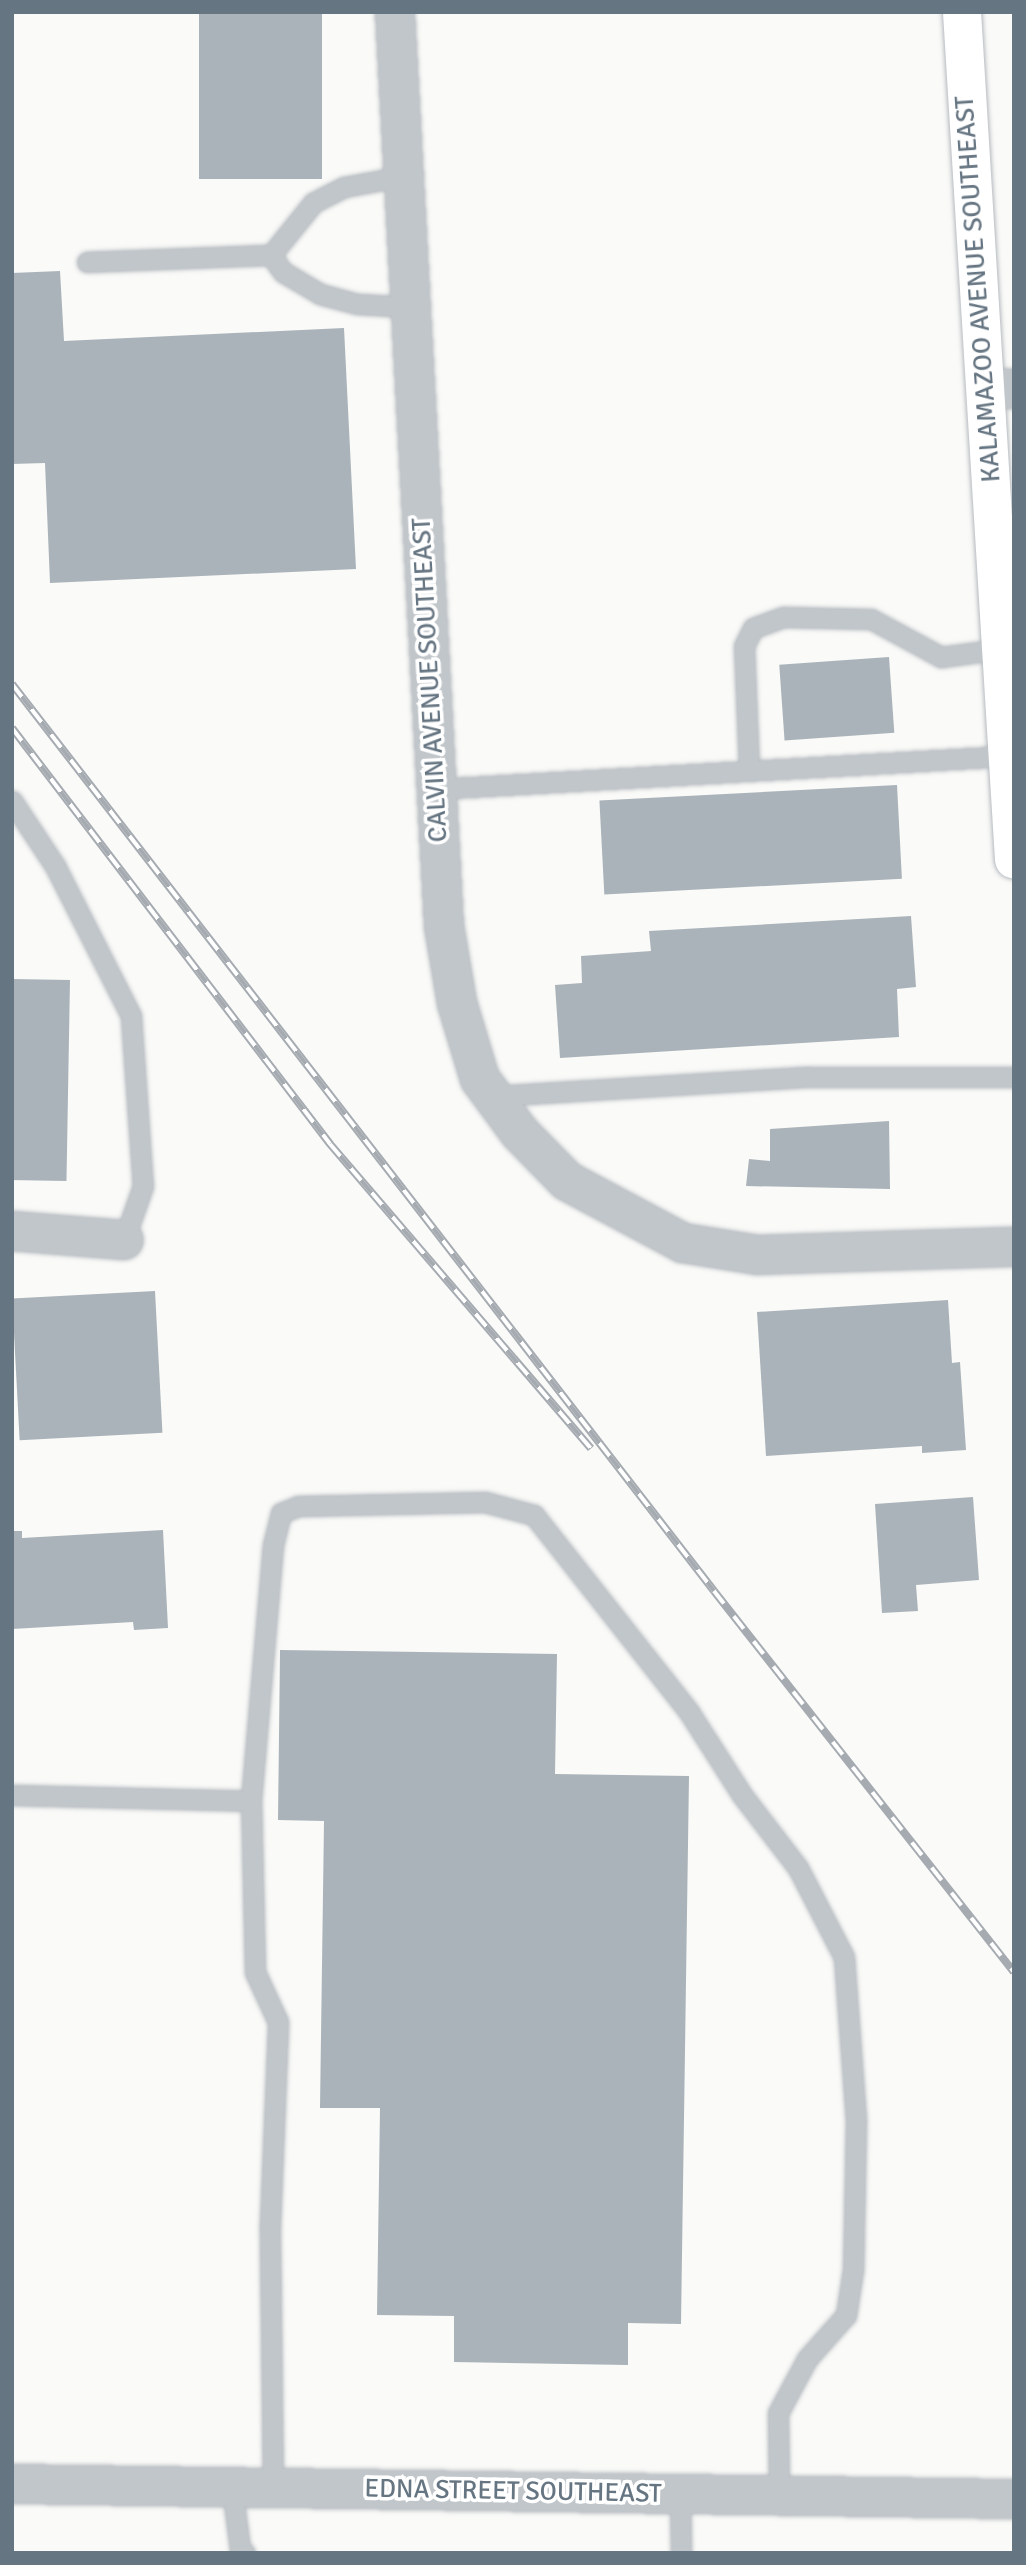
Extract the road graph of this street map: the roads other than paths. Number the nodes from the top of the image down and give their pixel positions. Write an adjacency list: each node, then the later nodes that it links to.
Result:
1 (395, 12): 3 (street, CALVIN AVENUE SOUTHEAST)
2 (962, 12): 7 (main road, KALAMAZOO AVENUE SOUTHEAST)
3 (404, 176): 4 (lane); 6 (street, CALVIN AVENUE SOUTHEAST)
4 (271, 255): 5 (lane); 6 (lane)
5 (87, 262)
6 (411, 307): 11 (street, CALVIN AVENUE SOUTHEAST)
7 (1000, 388): 8 (main road, KALAMAZOO AVENUE SOUTHEAST)
8 (1001, 649): 9 (main road, KALAMAZOO AVENUE SOUTHEAST); 10 (lane)
9 (1008, 756): 10 (lane); 13 (main road, KALAMAZOO AVENUE SOUTHEAST)
10 (749, 770): 11 (lane)
11 (435, 789): 15 (street, CALVIN AVENUE SOUTHEAST)
12 (12, 801): 17 (lane)
13 (1014, 859)
14 (1014, 1077): 15 (lane)
15 (493, 1096): 18 (street, CALVIN AVENUE SOUTHEAST)
16 (12, 1231): 17 (street)
17 (124, 1240)
18 (1014, 1247)
19 (12, 1795): 20 (lane)
20 (251, 1801): 23 (lane); 25 (lane)
21 (12, 2484): 22 (street, EDNA STREET SOUTHEAST)
22 (232, 2488): 23 (street, EDNA STREET SOUTHEAST); 27 (lane)
23 (273, 2488): 24 (street, EDNA STREET SOUTHEAST)
24 (680, 2494): 25 (street, EDNA STREET SOUTHEAST); 28 (lane)
25 (779, 2495): 26 (street, EDNA STREET SOUTHEAST)
26 (1014, 2499)
27 (245, 2553)
28 (681, 2553)

